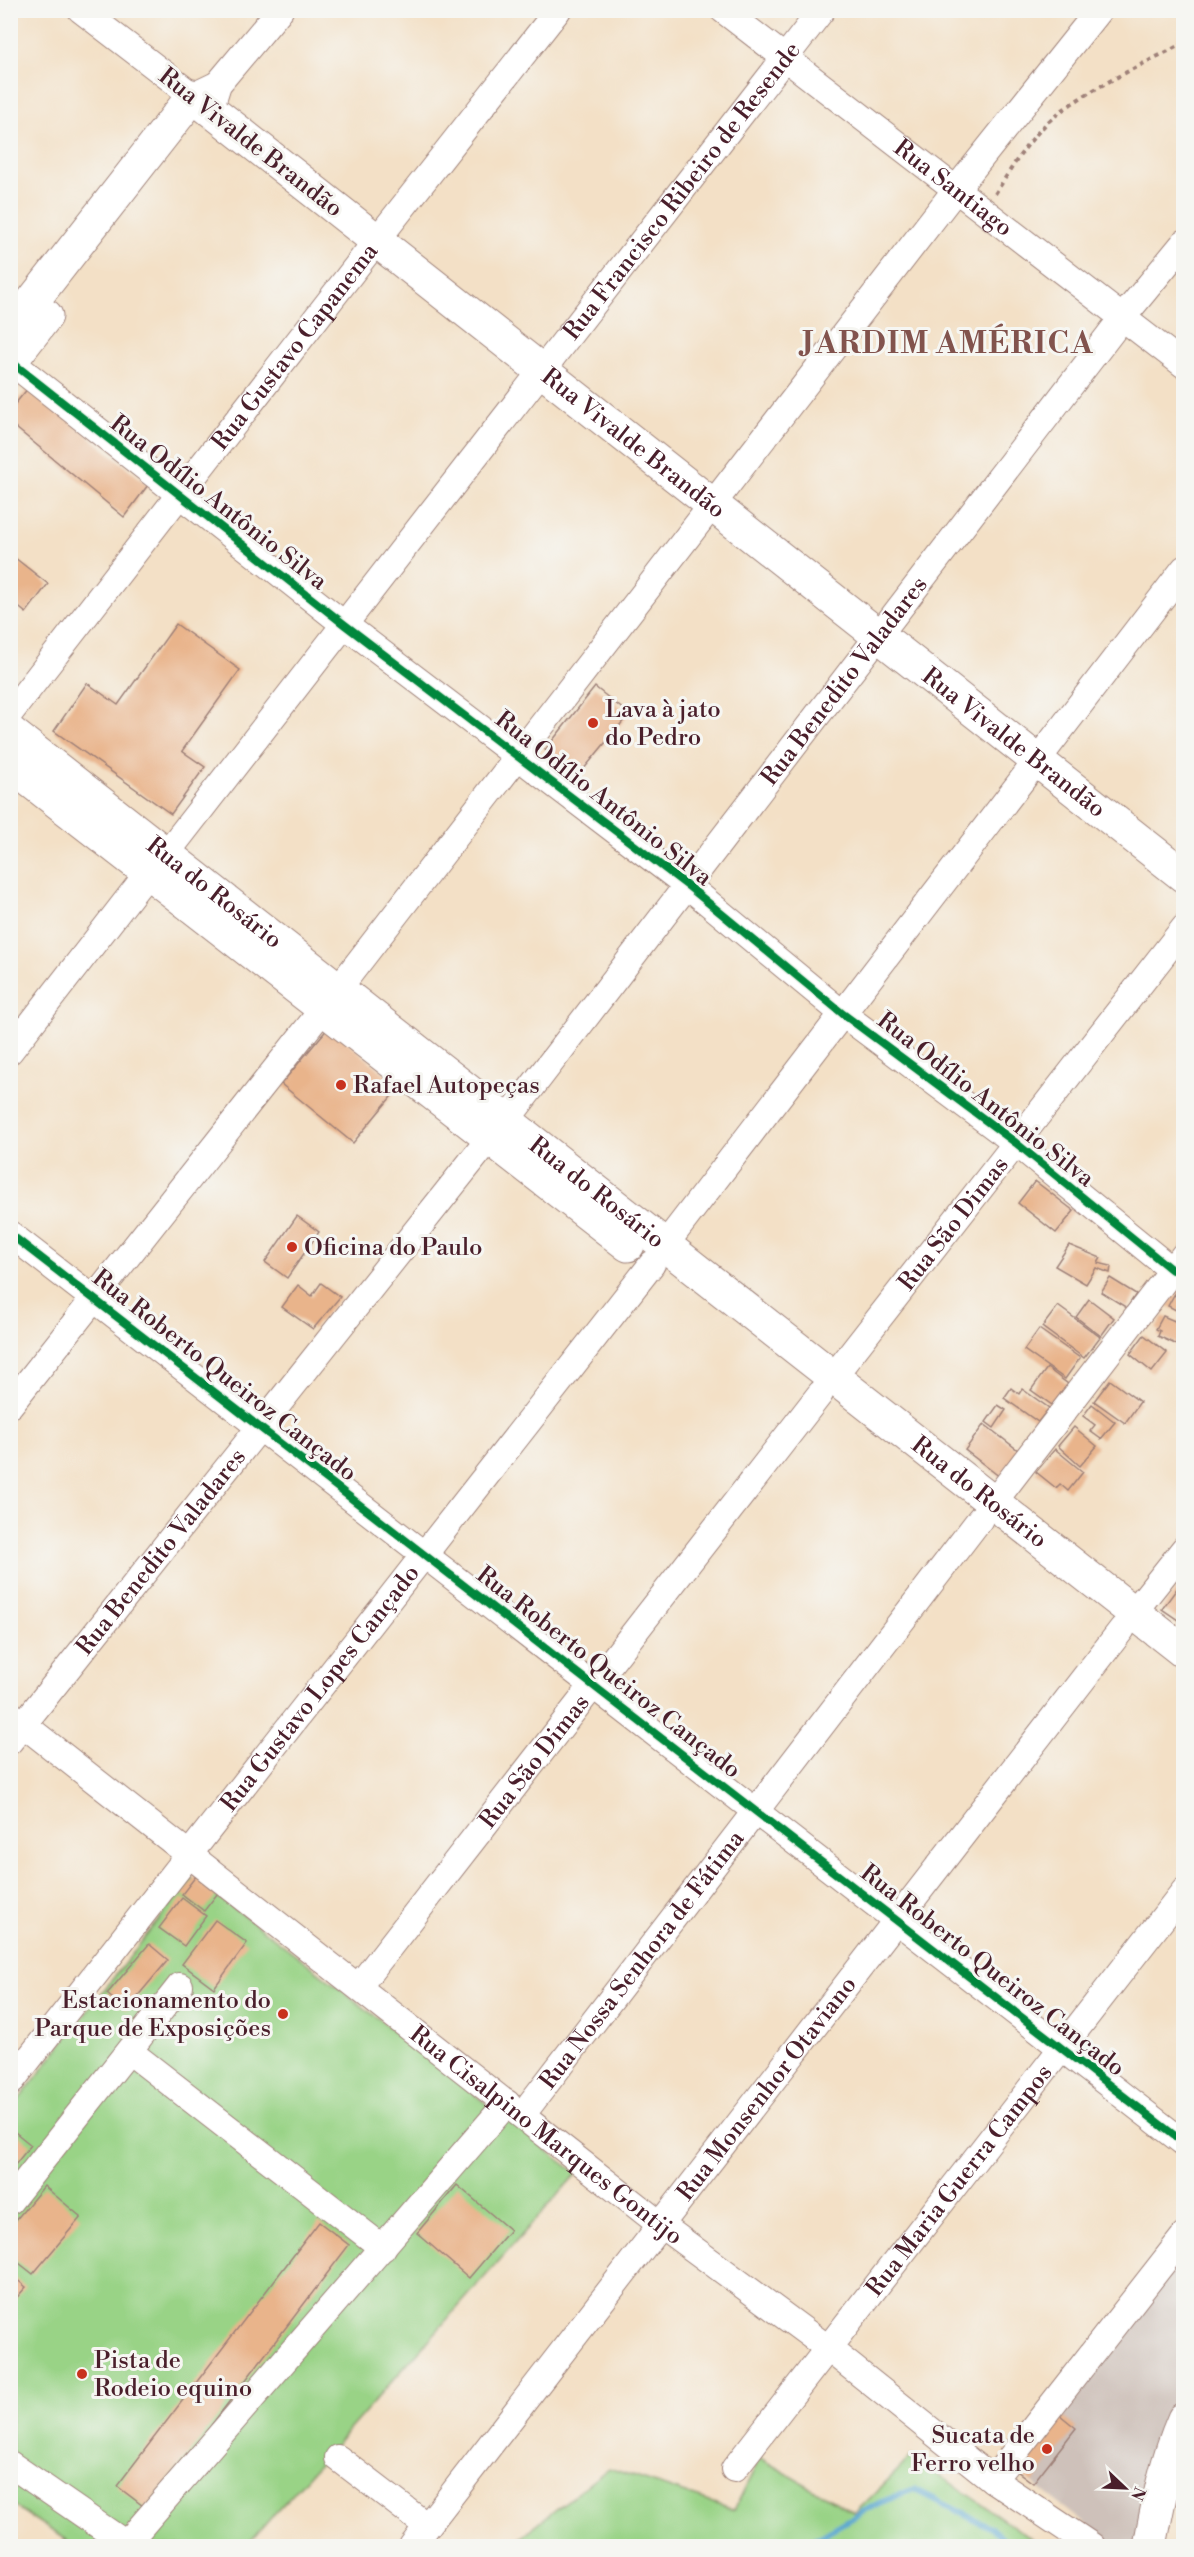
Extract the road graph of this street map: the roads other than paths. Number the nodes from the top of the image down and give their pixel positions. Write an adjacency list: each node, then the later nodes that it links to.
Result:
1 (81, 10): 8 (street, Rua Vivalde Brandão)
2 (280, 10): 8 (street)
3 (558, 10): 11 (street, Rua Gustavo Capanema)
4 (723, 10): 7 (street, Rua Santiago)
5 (822, 10): 7 (street, Rua Francisco Ribeiro de Resende)
6 (1099, 10): 9 (street)
7 (784, 59): 9 (street, Rua Santiago); 17 (street, Rua Francisco Ribeiro de Resende)
8 (207, 96): 10 (main road); 11 (main road, Rua Vivalde Brandão)
9 (957, 188): 13 (street, Rua Santiago); 19 (street)
10 (104, 226): 14 (main road); 15 (main road)
11 (377, 240): 17 (main road, Rua Vivalde Brandão); 18 (street, Rua Gustavo Capanema)
12 (1184, 243): 13 (street, Rua Benedito Valadares)
13 (1123, 317): 16 (street, Rua Santiago); 22 (street, Rua Benedito Valadares)
14 (10, 330)
15 (11, 361): 18 (street, Rua Odílio Antônio Silva)
16 (1184, 365)
17 (543, 371): 19 (main road, Rua Vivalde Brandão); 21 (street, Rua Francisco Ribeiro de Resende)
18 (179, 496): 21 (street, Rua Odílio Antônio Silva); 23 (street, Rua Gustavo Capanema)
19 (712, 505): 22 (main road, Rua Vivalde Brandão); 25 (street)
20 (1184, 569): 26 (street, Rua Gustavo Lopes Cançado)
21 (345, 625): 25 (street, Rua Odílio Antônio Silva); 28 (street, Rua Francisco Ribeiro de Resende)
22 (880, 637): 26 (main road, Rua Vivalde Brandão); 30 (street, Rua Benedito Valadares)
23 (10, 713)
24 (10, 732): 28 (main road, Rua do Rosário)
25 (518, 756): 30 (street, Rua Odílio Antônio Silva); 32 (street)
26 (1035, 759): 29 (main road, Rua Vivalde Brandão); 33 (street, Rua Gustavo Lopes Cançado)
27 (10, 765): 28 (main road, Rua do Rosário)
28 (157, 863): 32 (main road, Rua do Rosário); 34 (street, Rua Francisco Ribeiro de Resende)
29 (1184, 876)
30 (688, 886): 33 (street, Rua Odílio Antônio Silva); 35 (street, Rua Benedito Valadares)
31 (1184, 928): 36 (street, Rua São Dimas)
32 (331, 999): 35 (main road, Rua do Rosário); 40 (street)
33 (843, 1014): 36 (street, Rua Odílio Antônio Silva); 38 (street, Rua Gustavo Lopes Cançado)
34 (10, 1051)
35 (498, 1129): 38 (main road, Rua do Rosário); 43 (street, Rua Benedito Valadares)
36 (1016, 1143): 39 (street, Rua Odílio Antônio Silva); 41 (street, Rua São Dimas)
37 (10, 1234): 40 (street, Rua Roberto Queiroz Cançado)
38 (658, 1255): 41 (main road, Rua do Rosário); 46 (street, Rua Gustavo Lopes Cançado)
39 (1180, 1261): 44 (street, Rua Nossa Senhora de Fátima)
40 (95, 1298): 42 (street); 43 (street, Rua Roberto Queiroz Cançado)
41 (827, 1386): 44 (main road, Rua do Rosário); 50 (street, Rua São Dimas)
42 (10, 1404)
43 (261, 1427): 46 (street, Rua Roberto Queiroz Cançado); 51 (street, Rua Benedito Valadares)
44 (987, 1511): 47 (main road, Rua do Rosário); 52 (street, Rua Nossa Senhora de Fátima)
45 (1184, 1549): 47 (street, Rua Monsenhor Otaviano)
46 (424, 1554): 50 (street, Rua Roberto Queiroz Cançado); 53 (street, Rua Gustavo Lopes Cançado)
47 (1128, 1621): 48 (main road, Rua do Rosário); 49 (main road, Rua do Rosário); 55 (street, Rua Monsenhor Otaviano)
48 (1184, 1652)
49 (1184, 1677)
50 (594, 1685): 52 (street, Rua Roberto Queiroz Cançado); 57 (street, Rua São Dimas)
51 (15, 1726): 53 (street, Rua Cisalpino Marques Gontijo)
52 (756, 1810): 55 (street, Rua Roberto Queiroz Cançado); 61 (street, Rua Nossa Senhora de Fátima)
53 (190, 1854): 57 (street, Rua Cisalpino Marques Gontijo); 60 (street, Rua Gustavo Lopes Cançado)
54 (1184, 1891): 58 (street, Rua Maria Guerra Campos)
55 (897, 1920): 58 (street, Rua Roberto Queiroz Cançado); 64 (street, Rua Monsenhor Otaviano)
56 (180, 1986): 59 (street)
57 (359, 1986): 61 (street, Rua Cisalpino Marques Gontijo)
58 (1062, 2048): 62 (street, Rua Roberto Queiroz Cançado); 67 (street, Rua Maria Guerra Campos)
59 (129, 2051): 63 (street); 66 (street)
60 (10, 2083)
61 (514, 2109): 64 (street, Rua Cisalpino Marques Gontijo); 66 (street, Rua Nossa Senhora de Fátima)
62 (1184, 2143)
63 (10, 2201)
64 (661, 2225): 67 (street, Rua Cisalpino Marques Gontijo); 73 (street, Rua Monsenhor Otaviano)
65 (1184, 2236): 72 (street)
66 (383, 2248): 70 (street, Rua Nossa Senhora de Fátima)
67 (829, 2349): 71 (street, Rua Maria Guerra Campos); 72 (street, Rua Cisalpino Marques Gontijo)
68 (1184, 2420): 76 (main road)
69 (338, 2458): 73 (street)
70 (10, 2464)
71 (734, 2469)
72 (993, 2480): 75 (street, Rua Cisalpino Marques Gontijo)
73 (428, 2526): 74 (street, Rua Monsenhor Otaviano)
74 (412, 2547)
75 (1092, 2547)
76 (1150, 2547)

